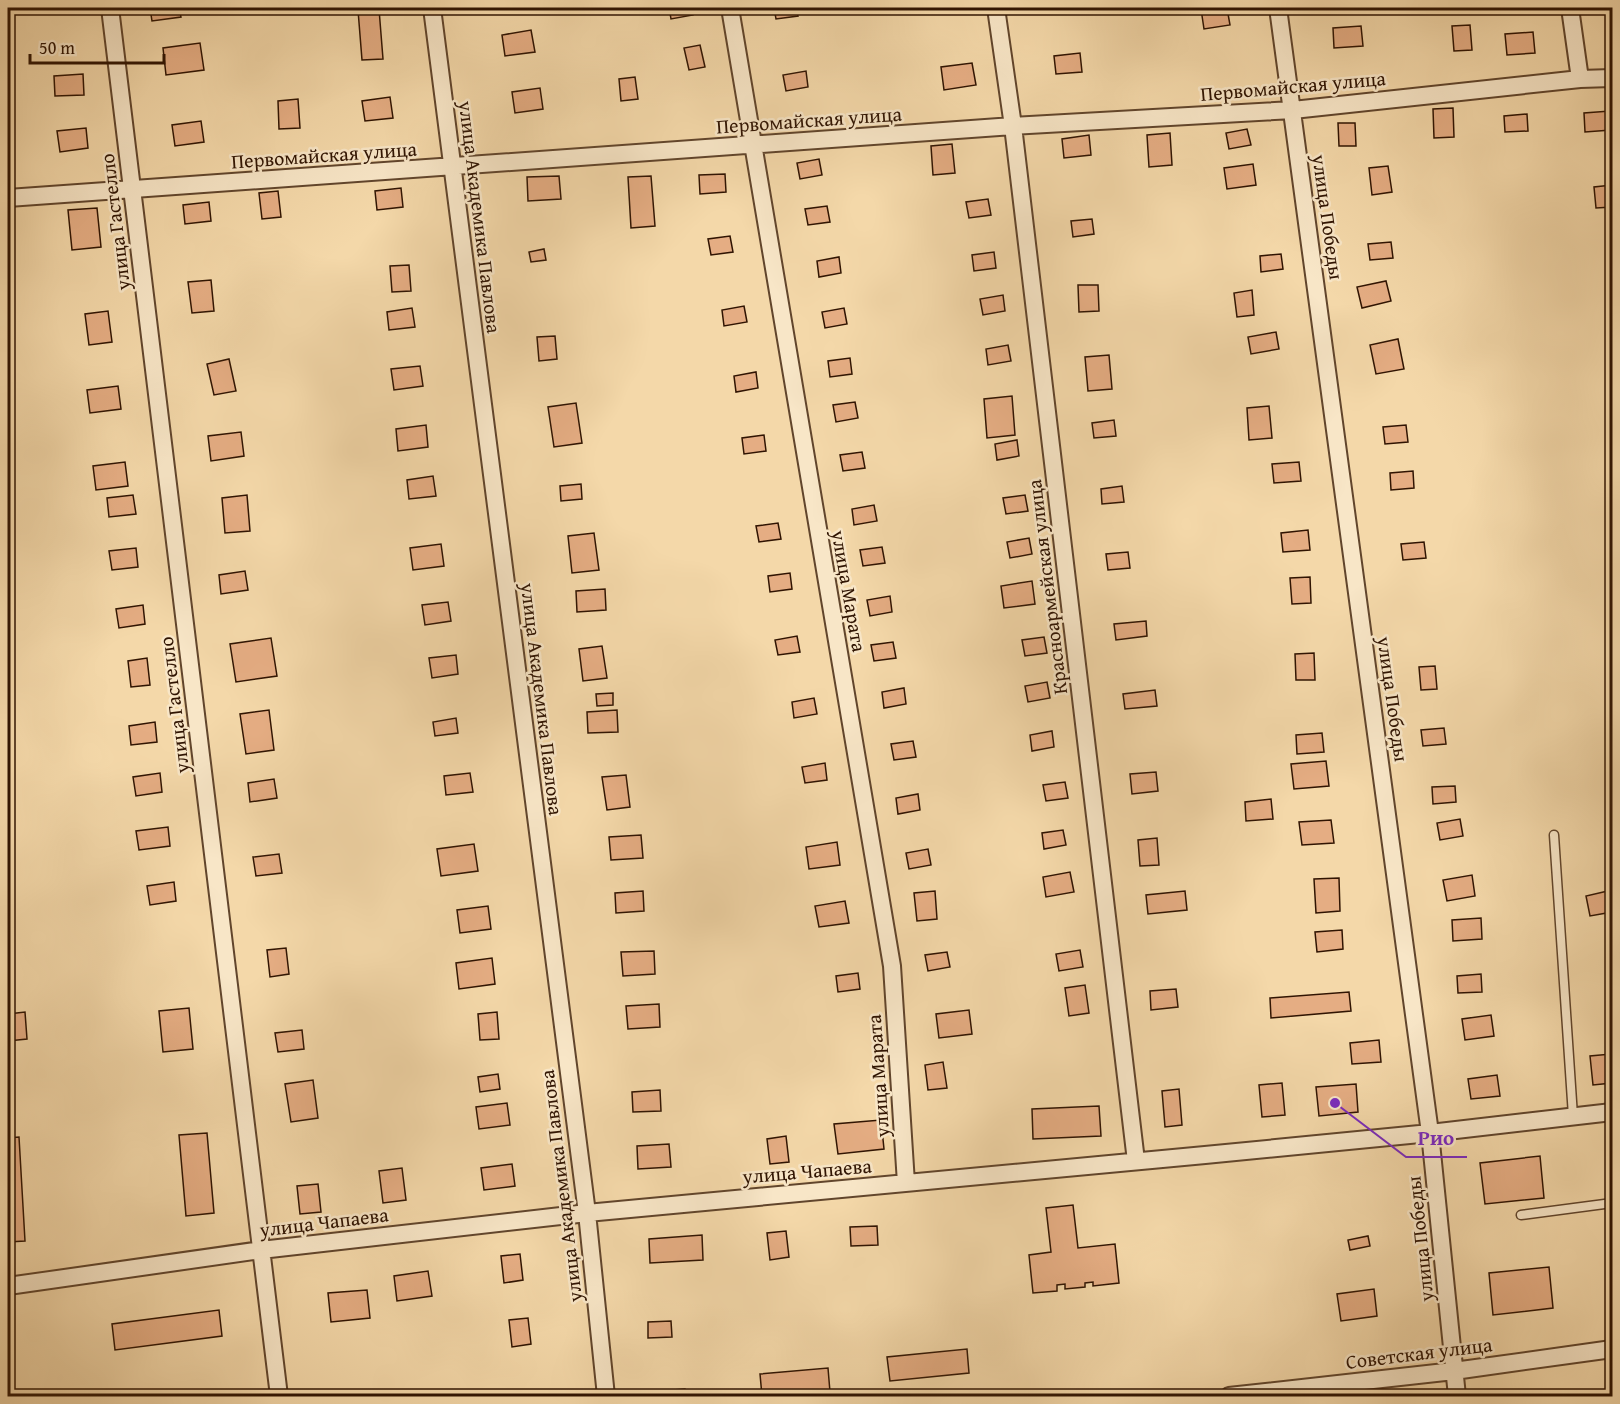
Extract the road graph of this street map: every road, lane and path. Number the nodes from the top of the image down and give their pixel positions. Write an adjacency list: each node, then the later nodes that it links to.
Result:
1 (110, 8): 13 (street, улица Гастелло)
2 (432, 8): 12 (street, улица Академика Павлова)
3 (730, 8): 11 (street, улица Марата)
4 (996, 8): 10 (street, Красноармейская улица)
5 (1278, 8): 9 (street, улица Победы)
6 (1570, 8): 8 (street)
7 (1612, 78): 8 (street, Первомайская улица)
8 (1580, 79): 9 (street, Первомайская улица)
9 (1293, 110): 10 (street, Первомайская улица); 18 (street, улица Победы)
10 (1013, 126): 11 (street, Первомайская улица); 19 (street, Красноармейская улица)
11 (752, 145): 12 (street, Первомайская улица); 20 (street, улица Марата)
12 (453, 166): 13 (street, Первомайская улица); 22 (street, улица Академика Павлова)
13 (132, 190): 14 (street, Первомайская улица); 24 (street, улица Гастелло)
14 (8, 198)
15 (1554, 835): 17 (lane)
16 (1612, 1112): 17 (street, улица Чапаева)
17 (1573, 1116): 18 (street, улица Чапаева)
18 (1430, 1133): 19 (street, улица Чапаева); 27 (street, улица Победы)
19 (1136, 1161): 20 (street, улица Чапаева)
20 (906, 1183): 22 (street, улица Чапаева)
21 (1612, 1203): 23 (lane)
22 (587, 1214): 24 (street, улица Чапаева); 29 (street, улица Академика Павлова)
23 (1521, 1215)
24 (261, 1250): 25 (street, улица Чапаева); 28 (street, улица Гастелло)
25 (8, 1286)
26 (1612, 1348): 27 (street, Советская улица)
27 (1454, 1371): 30 (street, Советская улица); 31 (street, улица Победы)
28 (279, 1396)
29 (606, 1396)
30 (1229, 1396)
31 (1457, 1396)

